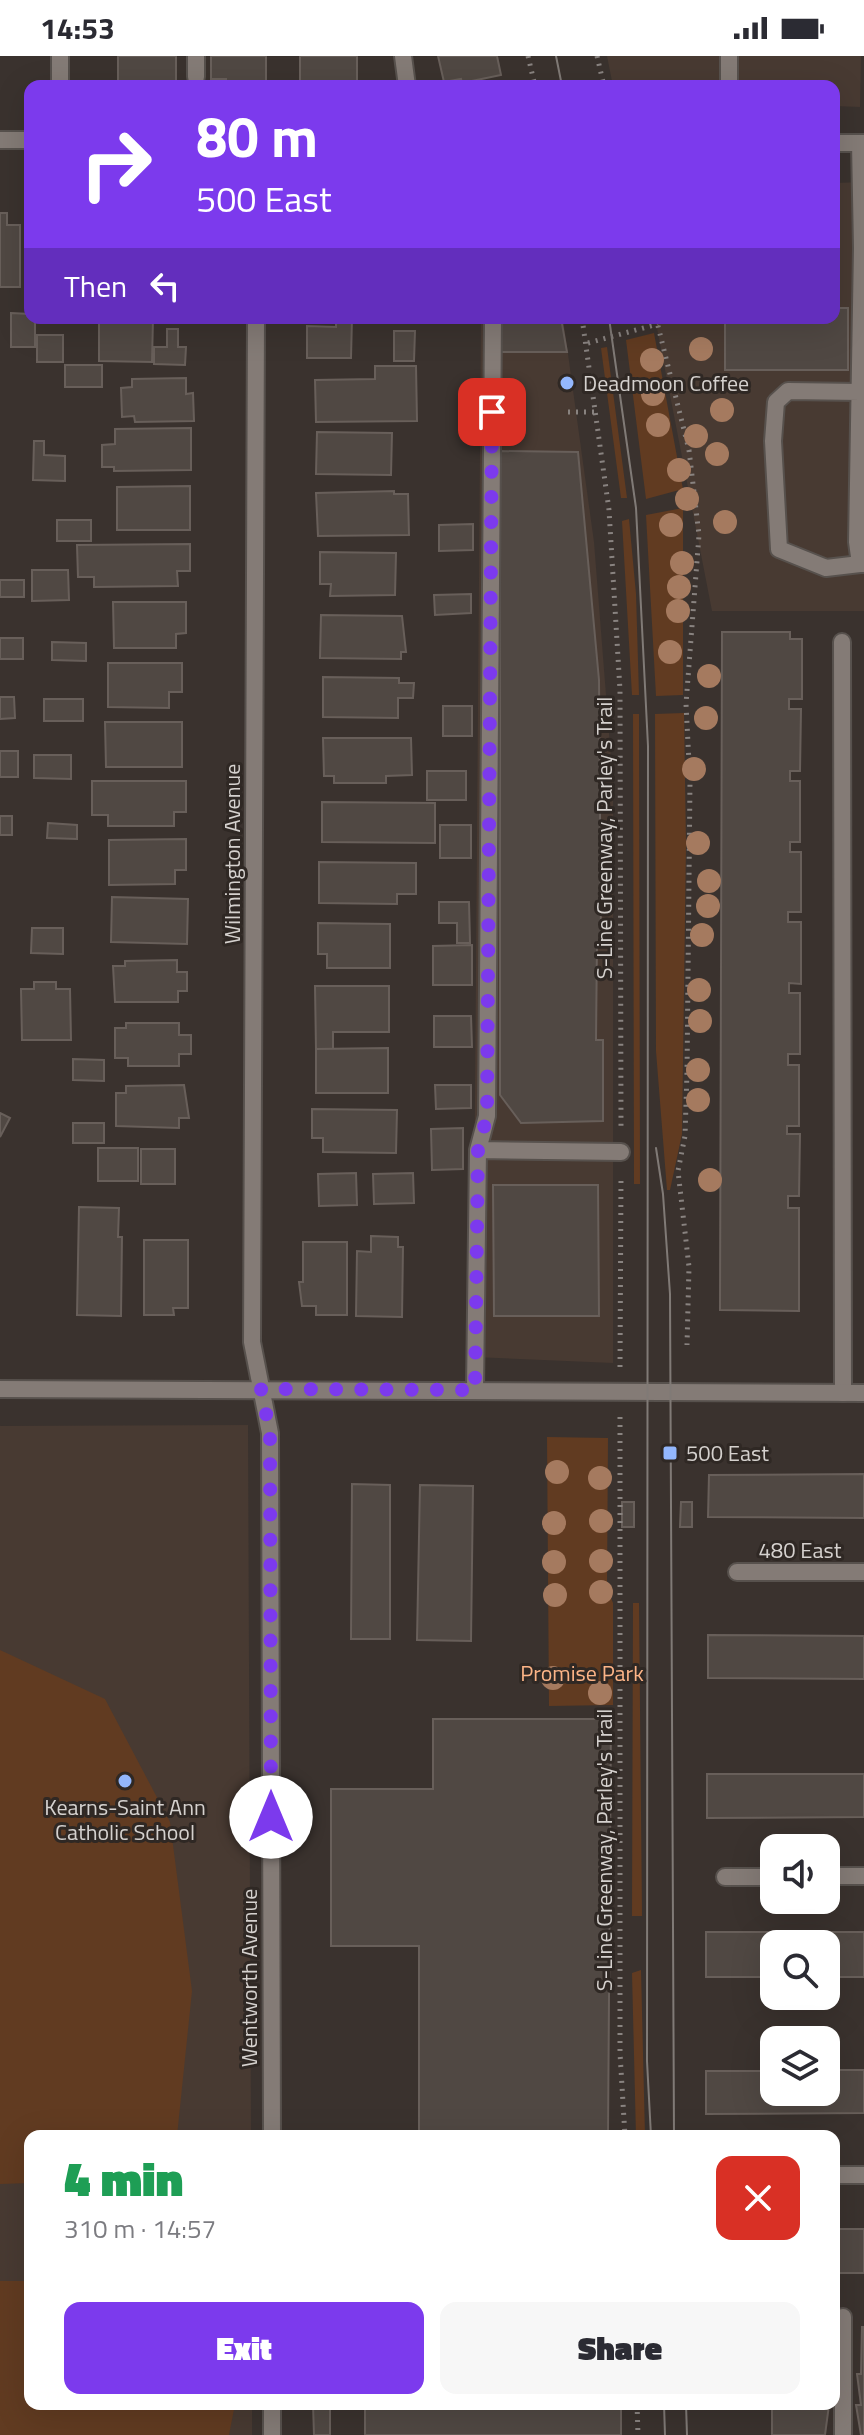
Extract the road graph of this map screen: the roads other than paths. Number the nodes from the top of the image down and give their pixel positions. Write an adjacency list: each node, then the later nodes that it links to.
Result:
1 (60, 56): 6 (street)
2 (196, 56): 5 (street)
3 (403, 56): 7 (street)
4 (729, 56): 8 (street)
5 (196, 77)
6 (60, 80)
7 (406, 80)
8 (729, 80)
9 (0, 140): 10 (street)
10 (24, 140)
11 (840, 143): 12 (street)
12 (862, 143): 13 (street)
13 (863, 248): 16 (street)
14 (256, 324): 22 (street, Wilmington Avenue)
15 (493, 324): 19 (street)
16 (860, 392): 17 (street); 17 (street)
17 (862, 564)
18 (842, 642): 24 (street)
19 (478, 1150): 20 (street); 23 (street)
20 (621, 1152)
21 (0, 1389): 22 (street)
22 (261, 1389): 23 (street); 32 (street, Wentworth Avenue)
23 (475, 1390): 24 (street)
24 (843, 1393): 25 (street)
25 (864, 1393)
26 (737, 1572): 27 (street, 480 East)
27 (864, 1572)
28 (840, 1876): 29 (street)
29 (864, 1876)
30 (725, 1877): 31 (street)
31 (760, 1877)
32 (272, 2130)
33 (840, 2175): 34 (street)
34 (864, 2175)
35 (843, 2317): 38 (street)
36 (272, 2410): 37 (street)
37 (272, 2435)
38 (843, 2435)

